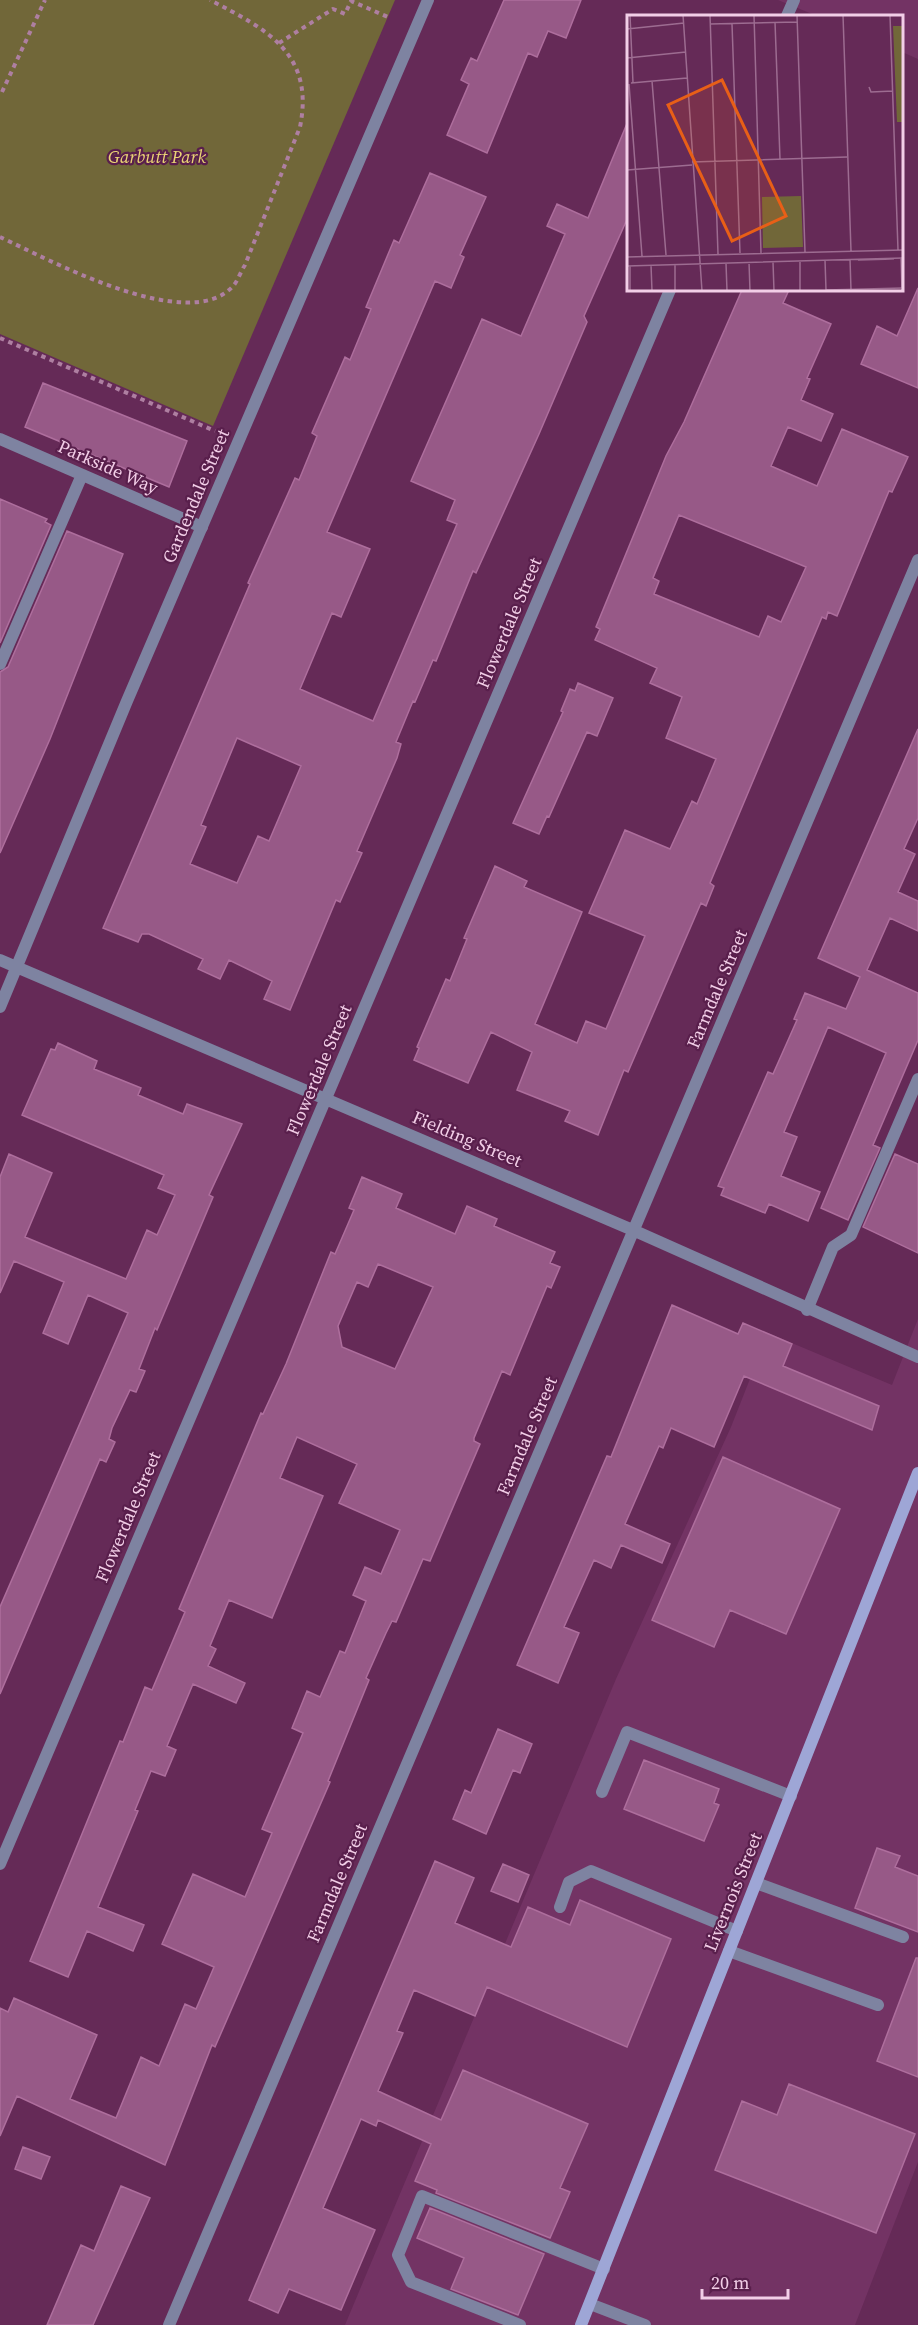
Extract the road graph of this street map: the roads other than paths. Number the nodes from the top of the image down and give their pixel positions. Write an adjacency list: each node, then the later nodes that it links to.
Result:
1 (428, 0): 7 (street, Gardendale Street)
2 (794, 0): 3 (street)
3 (787, 15)
4 (670, 291): 14 (street, Flowerdale Street)
5 (0, 439): 6 (street, Parkside Way)
6 (82, 475): 7 (street, Parkside Way); 9 (street)
7 (202, 527): 11 (street, Gardendale Street)
8 (918, 560): 15 (street, Farmdale Street)
9 (0, 664)
10 (0, 960): 11 (street, Fielding Street)
11 (17, 968): 12 (street, Gardendale Street); 14 (street, Fielding Street)
12 (0, 1007)
13 (918, 1079): 16 (street)
14 (326, 1098): 15 (street, Fielding Street); 21 (street, Flowerdale Street)
15 (635, 1231): 16 (street, Fielding Street); 30 (street, Farmdale Street)
16 (807, 1310): 17 (street, Fielding Street)
17 (918, 1357)
18 (918, 1473): 20 (street, Livernois Street)
19 (602, 1792): 20 (street)
20 (790, 1796): 22 (street, Livernois Street)
21 (0, 1864)
22 (756, 1883): 24 (street, Livernois Street); 25 (street)
23 (560, 1906): 24 (street)
24 (737, 1931): 26 (street, Livernois Street)
25 (903, 1937)
26 (729, 1951): 27 (street); 28 (street, Livernois Street)
27 (878, 2005)
28 (604, 2269): 29 (street, Livernois Street); 31 (street)
29 (590, 2304): 32 (street, Livernois Street); 33 (street)
30 (169, 2325)
31 (520, 2325)
32 (581, 2325)
33 (645, 2325)

